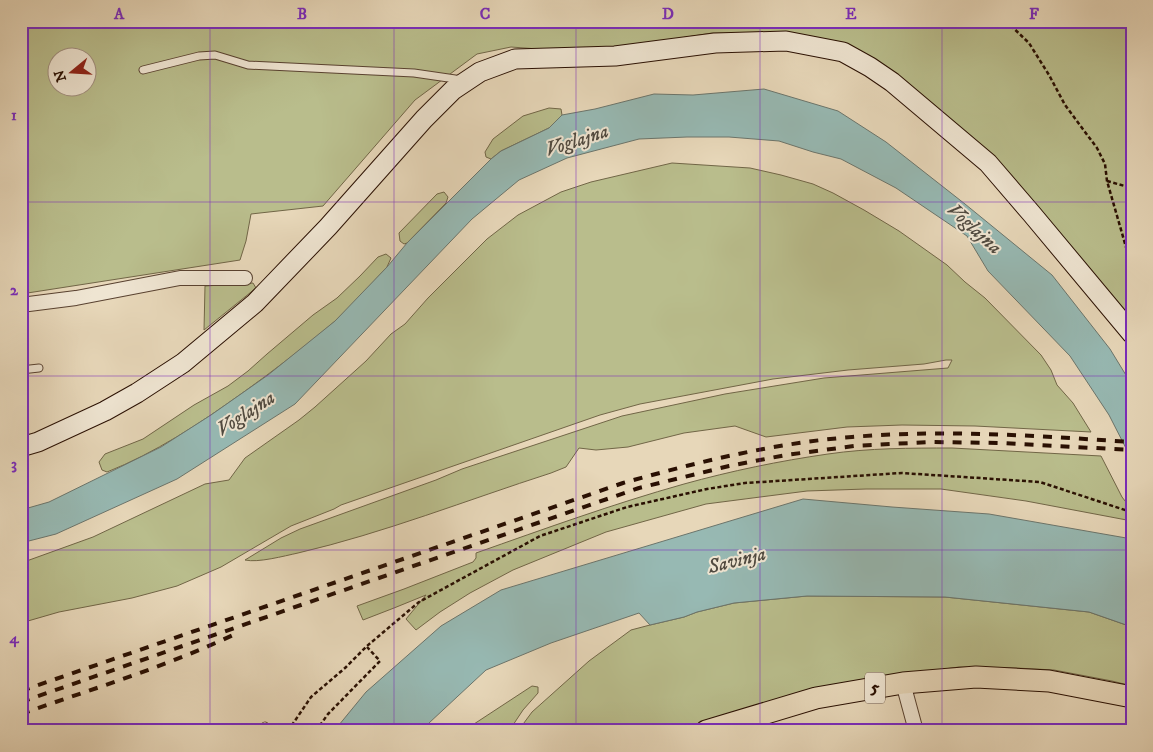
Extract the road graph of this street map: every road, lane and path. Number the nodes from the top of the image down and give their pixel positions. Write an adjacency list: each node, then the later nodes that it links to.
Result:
1 (1006, 21): 4 (path)
2 (143, 70): 3 (lane)
3 (467, 81): 9 (street); 12 (street)
4 (1107, 181): 5 (path); 6 (path)
5 (1132, 188)
6 (1132, 268)
7 (245, 278): 8 (street)
8 (21, 304)
9 (1132, 333)
10 (39, 368): 11 (lane)
11 (21, 370)
12 (21, 447)
13 (1130, 510): 14 (path)
14 (367, 646): 17 (path); 18 (path)
15 (903, 683): 16 (main road, 5); 19 (main road, 5); 20 (street)
16 (1132, 697)
17 (288, 731)
18 (316, 731)
19 (706, 731)
20 (916, 731)

